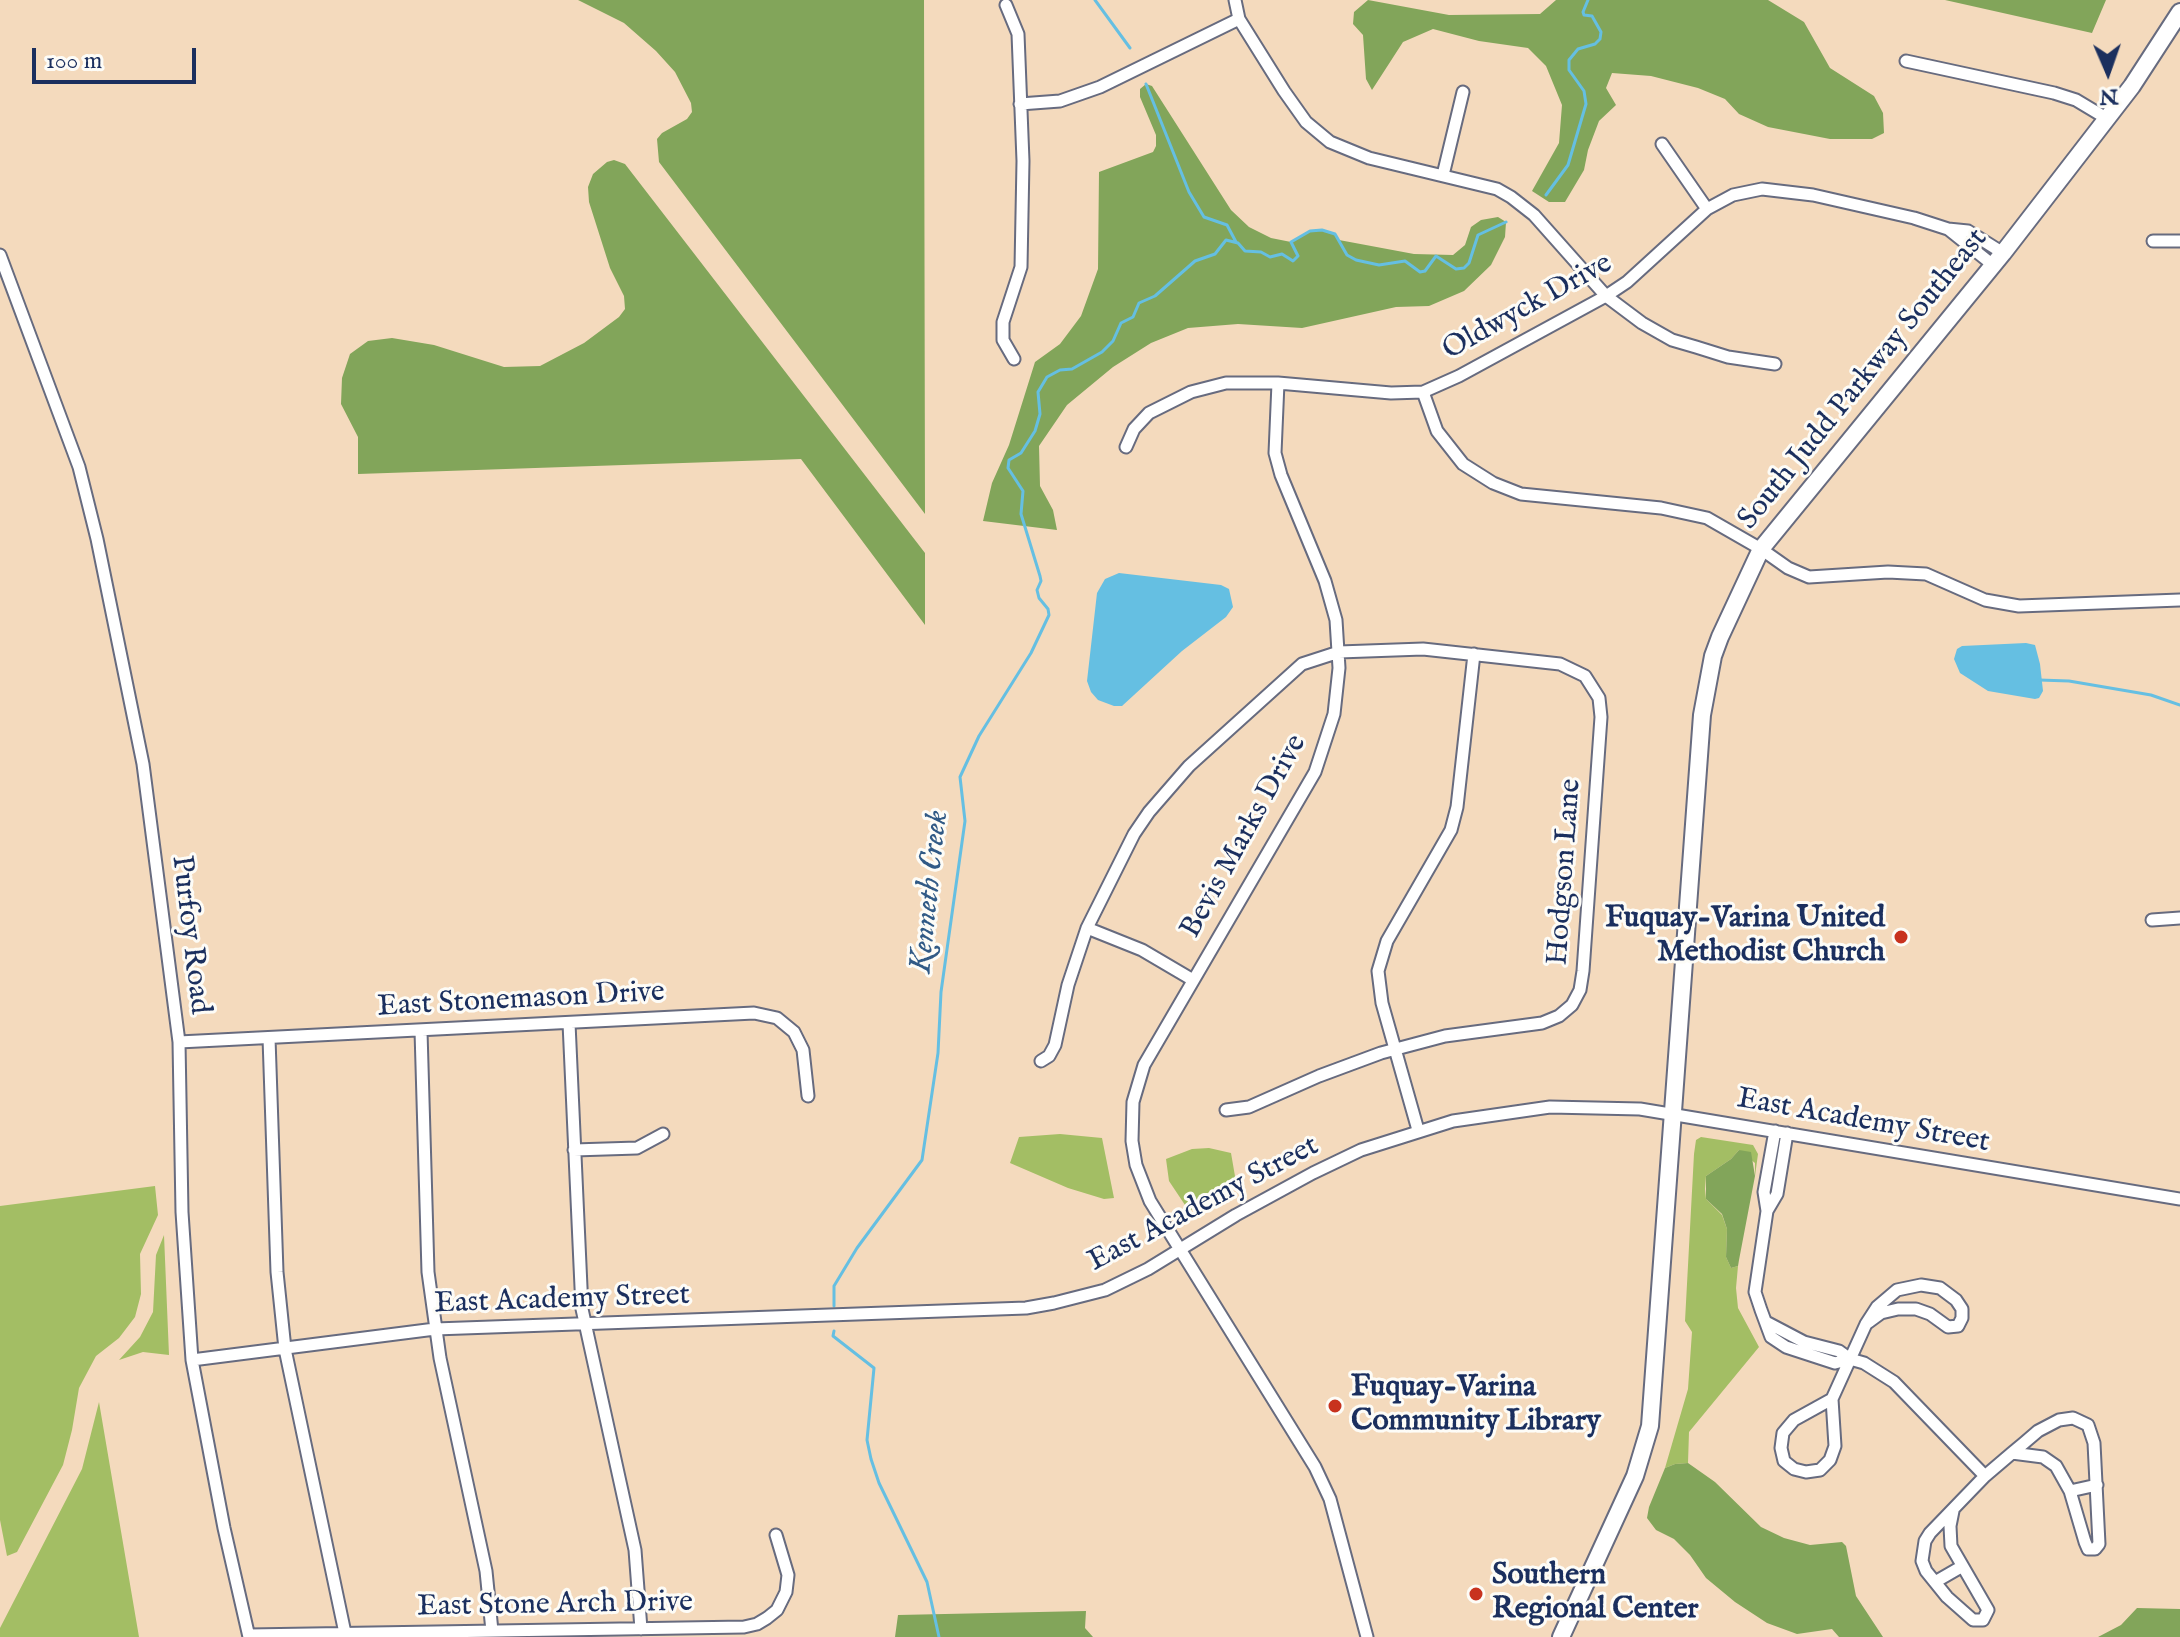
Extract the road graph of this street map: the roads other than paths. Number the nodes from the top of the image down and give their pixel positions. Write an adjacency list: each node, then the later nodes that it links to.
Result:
1 (1235, 0): 4 (street)
2 (1006, 5): 7 (street)
3 (2180, 12): 8 (highway, South Judd Parkway Southeast)
4 (1239, 19): 7 (street); 10 (street)
5 (1906, 61): 8 (street)
6 (1463, 92): 10 (street)
7 (1020, 104): 17 (street)
8 (2106, 118): 15 (highway, South Judd Parkway Southeast)
9 (1662, 144): 11 (street)
10 (1443, 175): 16 (street)
11 (1707, 209): 15 (street, Oldwyck Drive); 16 (street, Oldwyck Drive)
12 (2153, 241): 13 (street)
13 (2180, 241)
14 (0, 255): 33 (street, Purfoy Road)
15 (1998, 259): 22 (highway, South Judd Parkway Southeast)
16 (1606, 296): 18 (street); 20 (street, Oldwyck Drive)
17 (1014, 359)
18 (1775, 364)
19 (1278, 383): 20 (street, Oldwyck Drive); 21 (street, Oldwyck Drive); 24 (street, Bevis Marks Drive)
20 (1423, 392): 22 (street)
21 (1126, 447)
22 (1761, 549): 23 (street); 38 (highway, South Judd Parkway Southeast)
23 (2180, 600)
24 (1339, 652): 25 (street, Hodgson Lane); 28 (street, Hodgson Lane); 29 (street, Bevis Marks Drive)
25 (1474, 654): 34 (street); 34 (street, Hodgson Lane)
26 (2180, 918): 27 (street)
27 (2152, 920)
28 (1087, 928): 29 (street); 35 (street, Hodgson Lane)
29 (1193, 980): 44 (street, Bevis Marks Drive)
30 (569, 1023): 31 (street, East Stonemason Drive); 36 (street, East Stonemason Drive); 42 (street)
31 (421, 1031): 32 (street, East Stonemason Drive); 47 (street)
32 (269, 1038): 33 (street, East Stonemason Drive); 48 (street)
33 (179, 1042): 50 (street, Purfoy Road)
34 (1395, 1049): 37 (street, Hodgson Lane); 39 (street)
35 (1041, 1061)
36 (808, 1096)
37 (1226, 1110)
38 (1673, 1115): 39 (street, East Academy Street); 40 (street, East Academy Street); 65 (highway, South Judd Parkway Southeast)
39 (1418, 1130): 44 (street, East Academy Street)
40 (1781, 1132): 43 (street, East Academy Street); 49 (street)
41 (663, 1134): 42 (street)
42 (574, 1150): 45 (street)
43 (2180, 1199)
44 (1180, 1250): 45 (street, East Academy Street); 64 (street, Bevis Marks Drive)
45 (585, 1324): 47 (street, East Academy Street); 60 (street)
46 (1866, 1324): 46 (street); 49 (street)
47 (435, 1329): 48 (street, East Academy Street); 61 (street)
48 (285, 1349): 50 (street, East Academy Street); 62 (street)
49 (1850, 1359): 51 (street); 53 (street)
50 (192, 1360): 63 (street, Purfoy Road)
51 (1832, 1399): 51 (street)
52 (2012, 1453): 53 (street); 54 (street); 55 (street)
53 (1985, 1476): 56 (street)
54 (2097, 1485): 55 (street); 55 (street)
55 (2070, 1491)
56 (1953, 1511): 58 (street); 59 (street)
57 (776, 1535): 60 (street, East Stone Arch Drive)
58 (1961, 1567): 59 (street); 59 (street)
59 (1935, 1582)
60 (641, 1629): 61 (street, East Stone Arch Drive)
61 (492, 1631): 62 (street, East Stone Arch Drive)
62 (345, 1633): 63 (street, East Stone Arch Drive)
63 (249, 1636)
64 (1367, 1637)
65 (1561, 1637)

